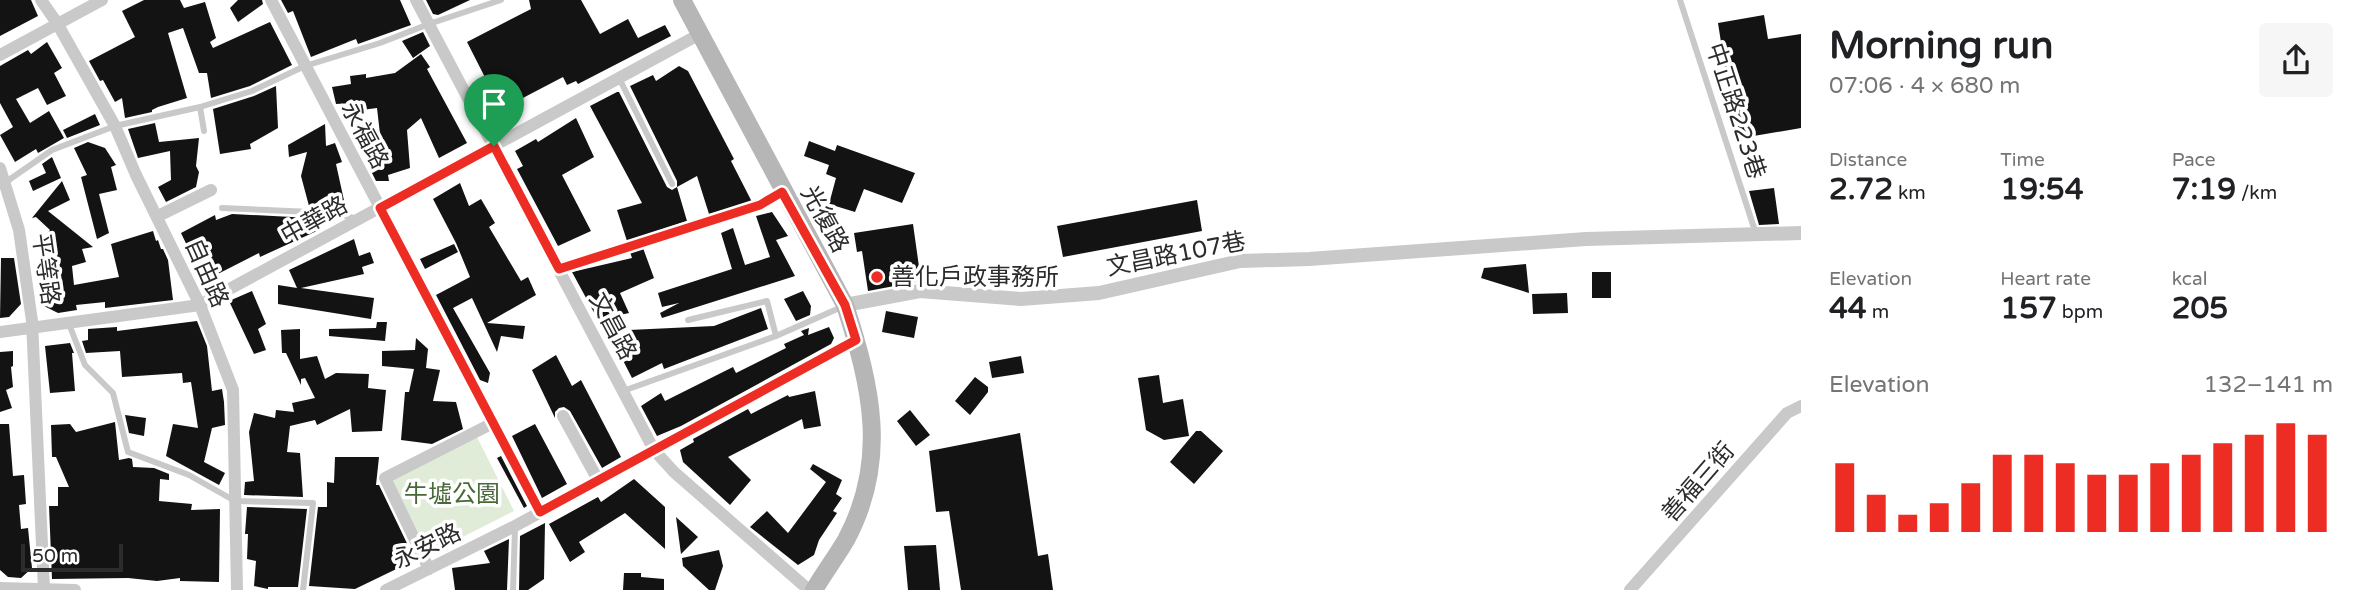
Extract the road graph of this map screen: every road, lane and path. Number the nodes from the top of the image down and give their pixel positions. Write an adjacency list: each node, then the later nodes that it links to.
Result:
1 (41, 0): 8 (street, 自由路)
2 (102, 0): 8 (street)
3 (271, 0): 12 (street, 永福路)
4 (416, 0): 9 (street, 文昌路)
5 (501, 0): 9 (lane)
6 (682, 0): 10 (main road, 光復路)
7 (1680, 0): 28 (lane, 中正路223巷)
8 (57, 23): 11 (street); 15 (street, 自由路)
9 (429, 24): 12 (lane); 17 (street, 文昌路)
10 (700, 34): 13 (street, 中華路); 22 (main road, 光復路)
11 (0, 55)
12 (305, 66): 14 (lane); 24 (street, 永福路)
13 (619, 78): 17 (street, 中華路); 20 (lane)
14 (200, 107): 15 (lane); 16 (lane)
15 (115, 127): 19 (lane); 25 (street, 自由路)
16 (204, 131)
17 (494, 146): 24 (street, 中華路); 29 (street, 文昌路)
18 (0, 168): 19 (street, 平等路)
19 (6, 182): 34 (street, 平等路)
20 (672, 184)
21 (211, 190): 25 (street)
22 (782, 192): 29 (lane); 31 (main road, 光復路)
23 (222, 208): 26 (lane)
24 (380, 208): 26 (street, 中華路); 41 (street, 永福路)
25 (158, 216): 30 (street, 自由路)
26 (358, 220): 30 (street, 中華路)
27 (1801, 233): 28 (street, 文昌路107巷)
28 (1756, 234): 31 (street, 文昌路107巷)
29 (559, 269): 38 (street, 文昌路)
30 (200, 305): 33 (street, 中華路); 44 (street, 自由路)
31 (845, 305): 36 (lane, 文昌路107巷); 37 (main road, 光復路)
32 (688, 320): 36 (lane)
33 (69, 324): 34 (street, 中華路); 44 (lane)
34 (33, 329): 35 (street, 中華路); 49 (street, 平等路)
35 (0, 332)
36 (776, 336): 38 (lane, 文昌路107巷)
37 (856, 340): 42 (street, 永安路); 56 (main road, 光復路)
38 (624, 391): 42 (street, 文昌路)
39 (1801, 406): 57 (street, 善福三街)
40 (563, 416): 43 (street)
41 (493, 423): 45 (street, 永福路); 47 (street)
42 (654, 450): 43 (street, 永安路); 55 (street, 文昌路)
43 (598, 480): 45 (street, 永安路)
44 (235, 501): 51 (street, 自由路); 52 (lane)
45 (540, 512): 46 (street, 永安路)
46 (515, 526): 47 (street, 永安路); 54 (lane)
47 (429, 569): 53 (street, 永安路)
48 (0, 588): 49 (street)
49 (44, 590): 50 (street)
50 (75, 590)
51 (237, 590)
52 (303, 590)
53 (386, 590)
54 (513, 590)
55 (809, 590)
56 (814, 590)
57 (1630, 590)

